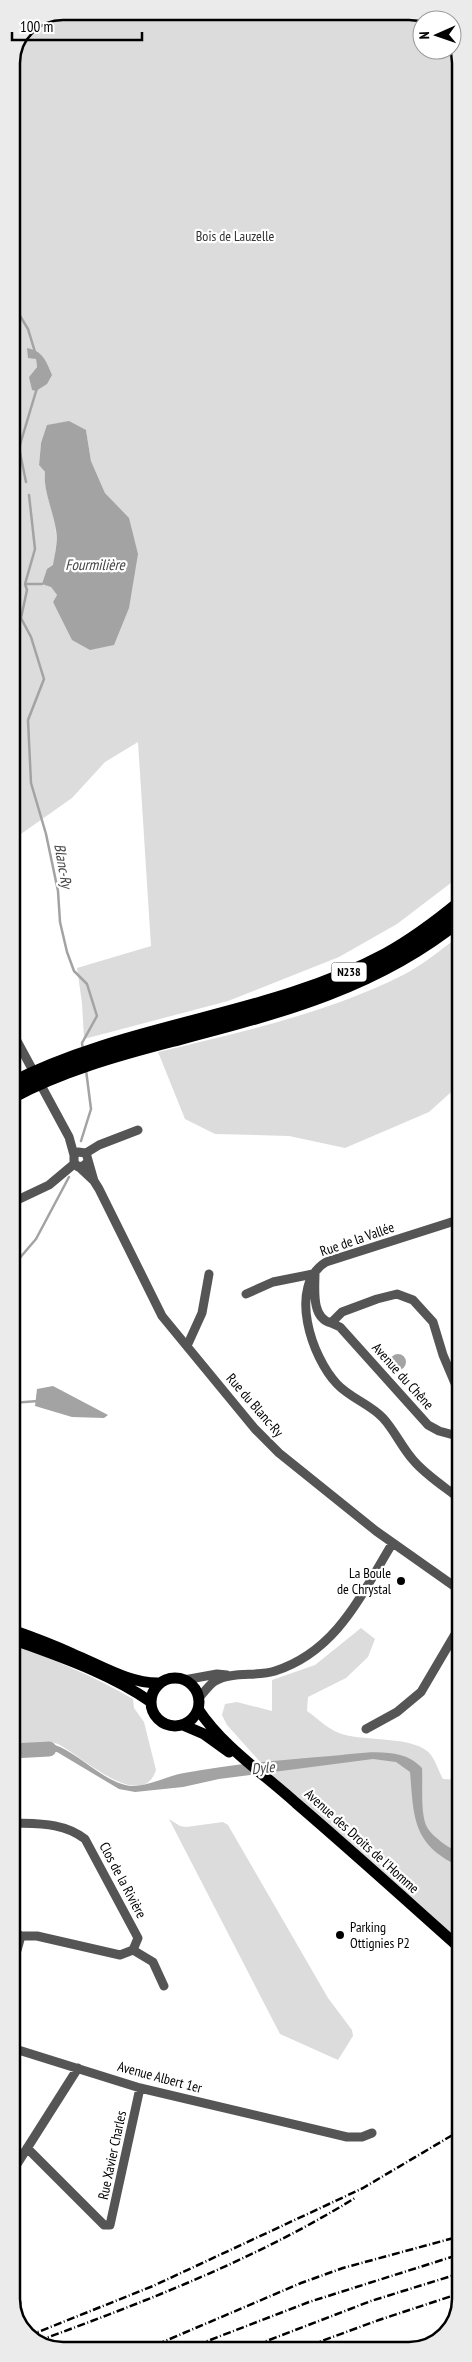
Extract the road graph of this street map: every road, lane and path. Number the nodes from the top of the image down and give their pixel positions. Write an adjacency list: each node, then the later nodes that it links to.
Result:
1 (452, 909): 3 (highway, N238)
2 (452, 925): 3 (highway, N238)
3 (226, 1019): 5 (highway, N238); 6 (highway, N238)
4 (20, 1045): 8 (street, Rue du Blanc-Ry)
5 (20, 1080)
6 (20, 1094)
7 (138, 1130): 8 (street)
8 (80, 1159): 9 (street); 15 (street, Rue du Blanc-Ry)
9 (20, 1199)
10 (452, 1222): 11 (street, Rue de la Vallée)
11 (314, 1273): 13 (street); 14 (street, Avenue du Chêne); 18 (street, Rue de la Vallée)
12 (209, 1274): 15 (street)
13 (246, 1294)
14 (332, 1322): 16 (street); 17 (street, Avenue du Chêne)
15 (187, 1346): 19 (street, Rue du Blanc-Ry)
16 (452, 1376)
17 (452, 1435)
18 (452, 1493)
19 (392, 1544): 20 (street, Rue du Blanc-Ry); 24 (street)
20 (452, 1585)
21 (20, 1633): 26 (main road)
22 (452, 1640): 30 (street)
23 (20, 1643): 27 (main road)
24 (235, 1676): 25 (street); 28 (street)
25 (184, 1680): 26 (main road); 28 (main road)
26 (160, 1683): 27 (main road)
27 (151, 1702): 29 (main road)
28 (198, 1703): 29 (main road); 31 (main road)
29 (184, 1724): 31 (main road)
30 (366, 1729)
31 (242, 1757): 35 (main road, Avenue des Droits de l'Homme)
32 (20, 1823): 36 (street, Clos de la Rivière)
33 (21, 1936): 34 (street); 36 (street)
34 (20, 1940)
35 (452, 1941)
36 (134, 1950): 37 (street)
37 (164, 1986)
38 (20, 2050): 39 (street, Avenue Albert 1er)
39 (78, 2068): 40 (street, Avenue Albert 1er); 42 (street)
40 (140, 2088): 41 (street, Avenue Albert 1er); 42 (street, Rue Xavier Charles)
41 (372, 2133)
42 (27, 2148): 43 (street)
43 (20, 2159)

